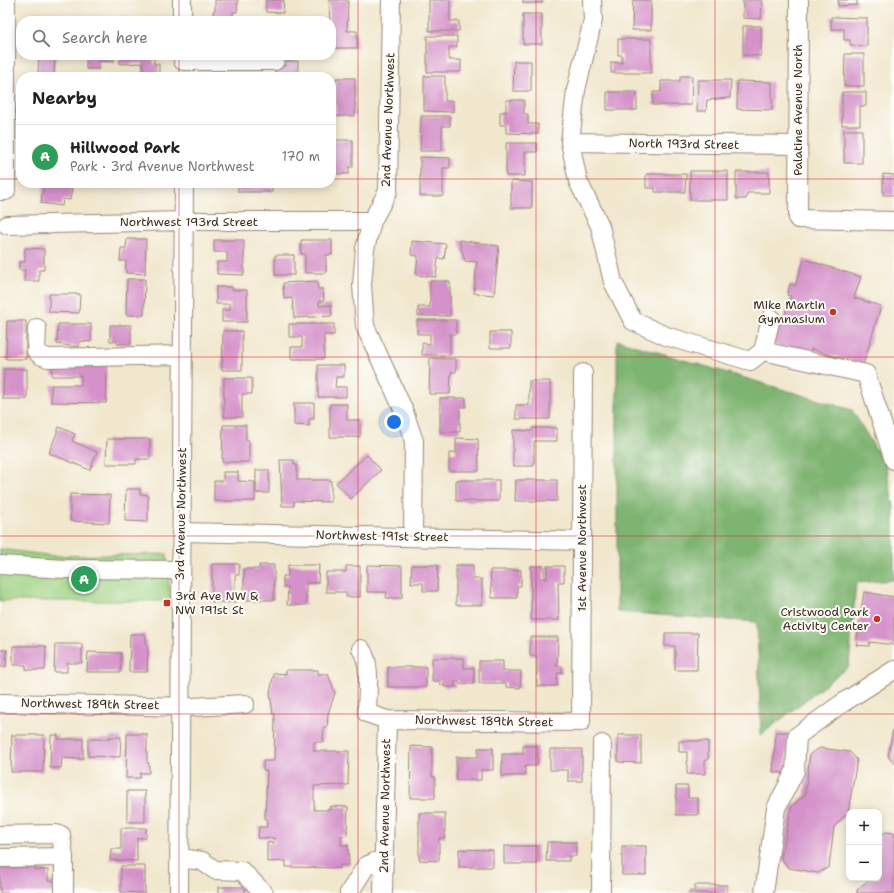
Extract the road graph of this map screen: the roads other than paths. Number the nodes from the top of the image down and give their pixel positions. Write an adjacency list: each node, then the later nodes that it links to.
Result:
1 (6, 0): 12 (street)
2 (182, 0): 6 (street)
3 (391, 0): 15 (street, 2nd Avenue Northwest)
4 (592, 0): 9 (street)
5 (799, 0): 10 (street, Palatine Avenue North)
6 (182, 16)
7 (275, 61): 8 (street)
8 (183, 64)
9 (570, 142): 10 (street, North 193rd Street); 19 (street)
10 (797, 145): 13 (street, Palatine Avenue North)
11 (184, 188): 14 (street, 3rd Avenue Northwest)
12 (0, 192)
13 (894, 221)
14 (184, 222): 15 (street, Northwest 193rd Street); 16 (street, Northwest 193rd Street); 20 (street, 3rd Avenue Northwest)
15 (372, 222): 24 (street, 2nd Avenue Northwest)
16 (7, 225)
17 (772, 318): 19 (street)
18 (37, 328): 20 (street)
19 (763, 351): 22 (street)
20 (183, 355): 23 (street, 3rd Avenue Northwest)
21 (583, 373): 25 (street, 1st Avenue Northwest)
22 (894, 460)
23 (181, 532): 24 (street, Northwest 191st Street); 27 (street, 3rd Avenue Northwest)
24 (414, 536): 25 (street, Northwest 191st Street)
25 (582, 541): 34 (street, 1st Avenue Northwest)
26 (0, 566): 27 (street)
27 (181, 570): 32 (street, 3rd Avenue Northwest)
28 (361, 649): 33 (street, Northwest 189th Street)
29 (894, 670): 47 (street)
30 (0, 703): 32 (street, Northwest 189th Street)
31 (245, 704): 32 (street, Northwest 189th Street)
32 (180, 706): 39 (street, 3rd Avenue Northwest)
33 (387, 720): 34 (street, Northwest 189th Street); 40 (street, 2nd Avenue Northwest)
34 (580, 722)
35 (602, 744): 46 (street)
36 (0, 835): 37 (street)
37 (64, 857): 38 (street); 41 (street)
38 (0, 858)
39 (180, 858): 42 (street, 3rd Avenue Northwest); 43 (street)
40 (384, 858): 44 (street); 45 (street, 2nd Avenue Northwest)
41 (64, 893)
42 (180, 893)
43 (264, 893)
44 (348, 893)
45 (383, 893)
46 (601, 893)
47 (764, 893)

